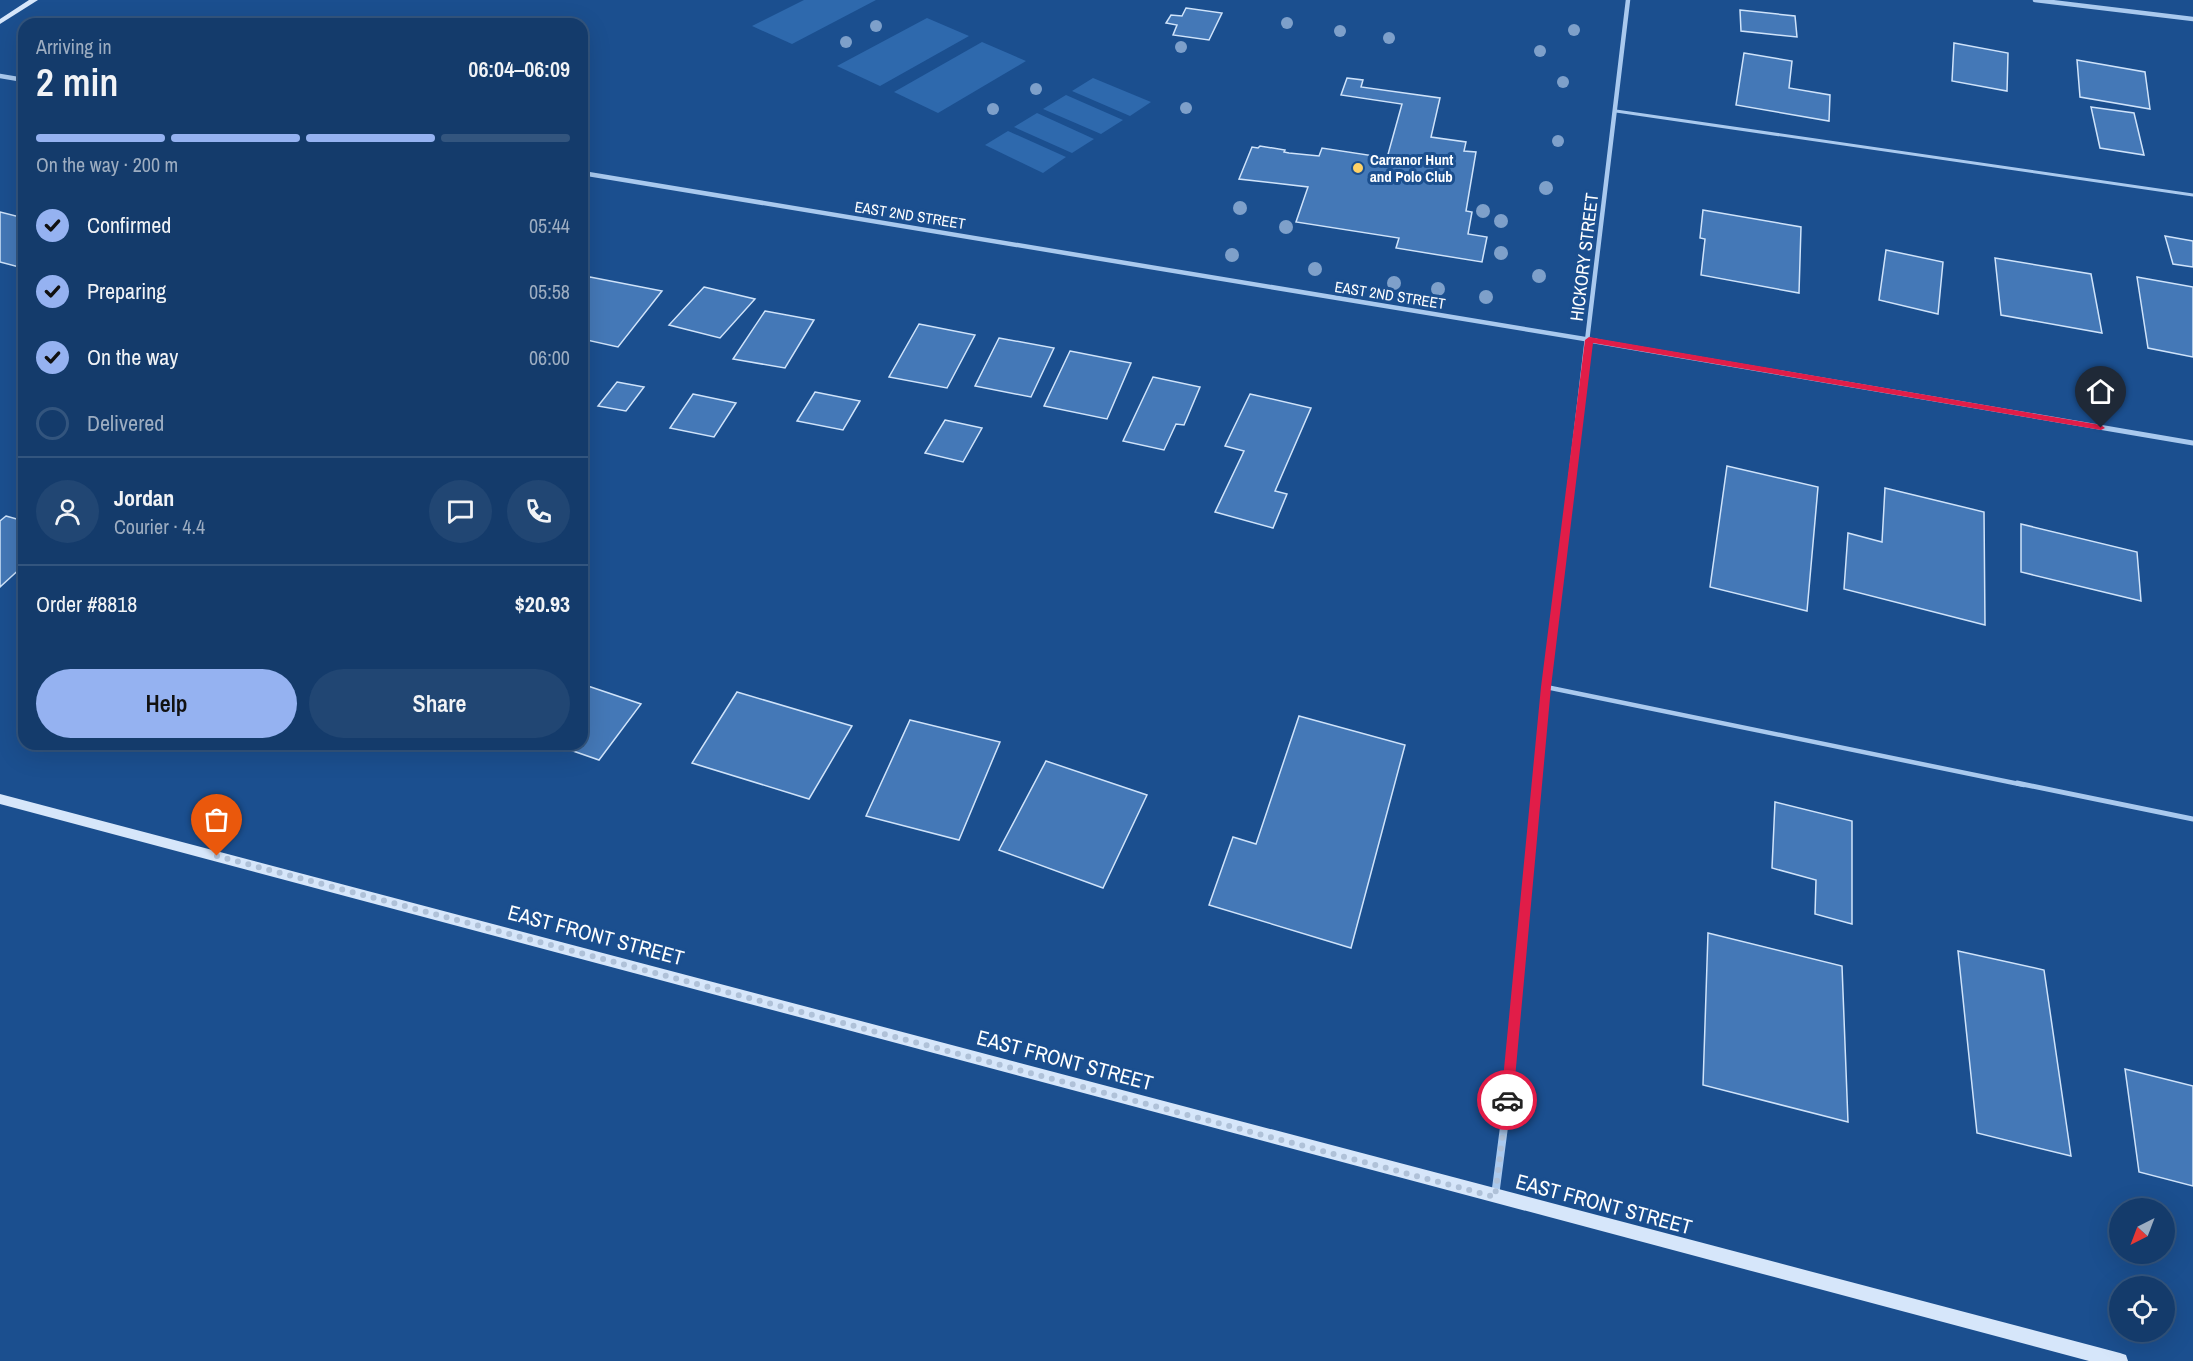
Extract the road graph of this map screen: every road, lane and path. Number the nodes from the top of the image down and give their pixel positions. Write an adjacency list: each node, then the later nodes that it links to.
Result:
1 (34, 0): 5 (main road)
2 (1628, 0): 8 (street, HICKORY STREET)
3 (2035, 0): 4 (street)
4 (2193, 19)
5 (0, 22)
6 (0, 76): 7 (street)
7 (18, 79)
8 (1616, 111): 10 (lane); 11 (street, HICKORY STREET)
9 (588, 174): 11 (street, EAST 2ND STREET)
10 (2193, 195)
11 (1589, 340): 12 (street, EAST 2ND STREET); 13 (street, HICKORY STREET)
12 (2193, 443)
13 (1546, 687): 15 (lane); 16 (street, HICKORY STREET)
14 (0, 799): 16 (main road, EAST FRONT STREET)
15 (2193, 819)
16 (1495, 1197): 17 (main road, EAST FRONT STREET)
17 (2120, 1361)

